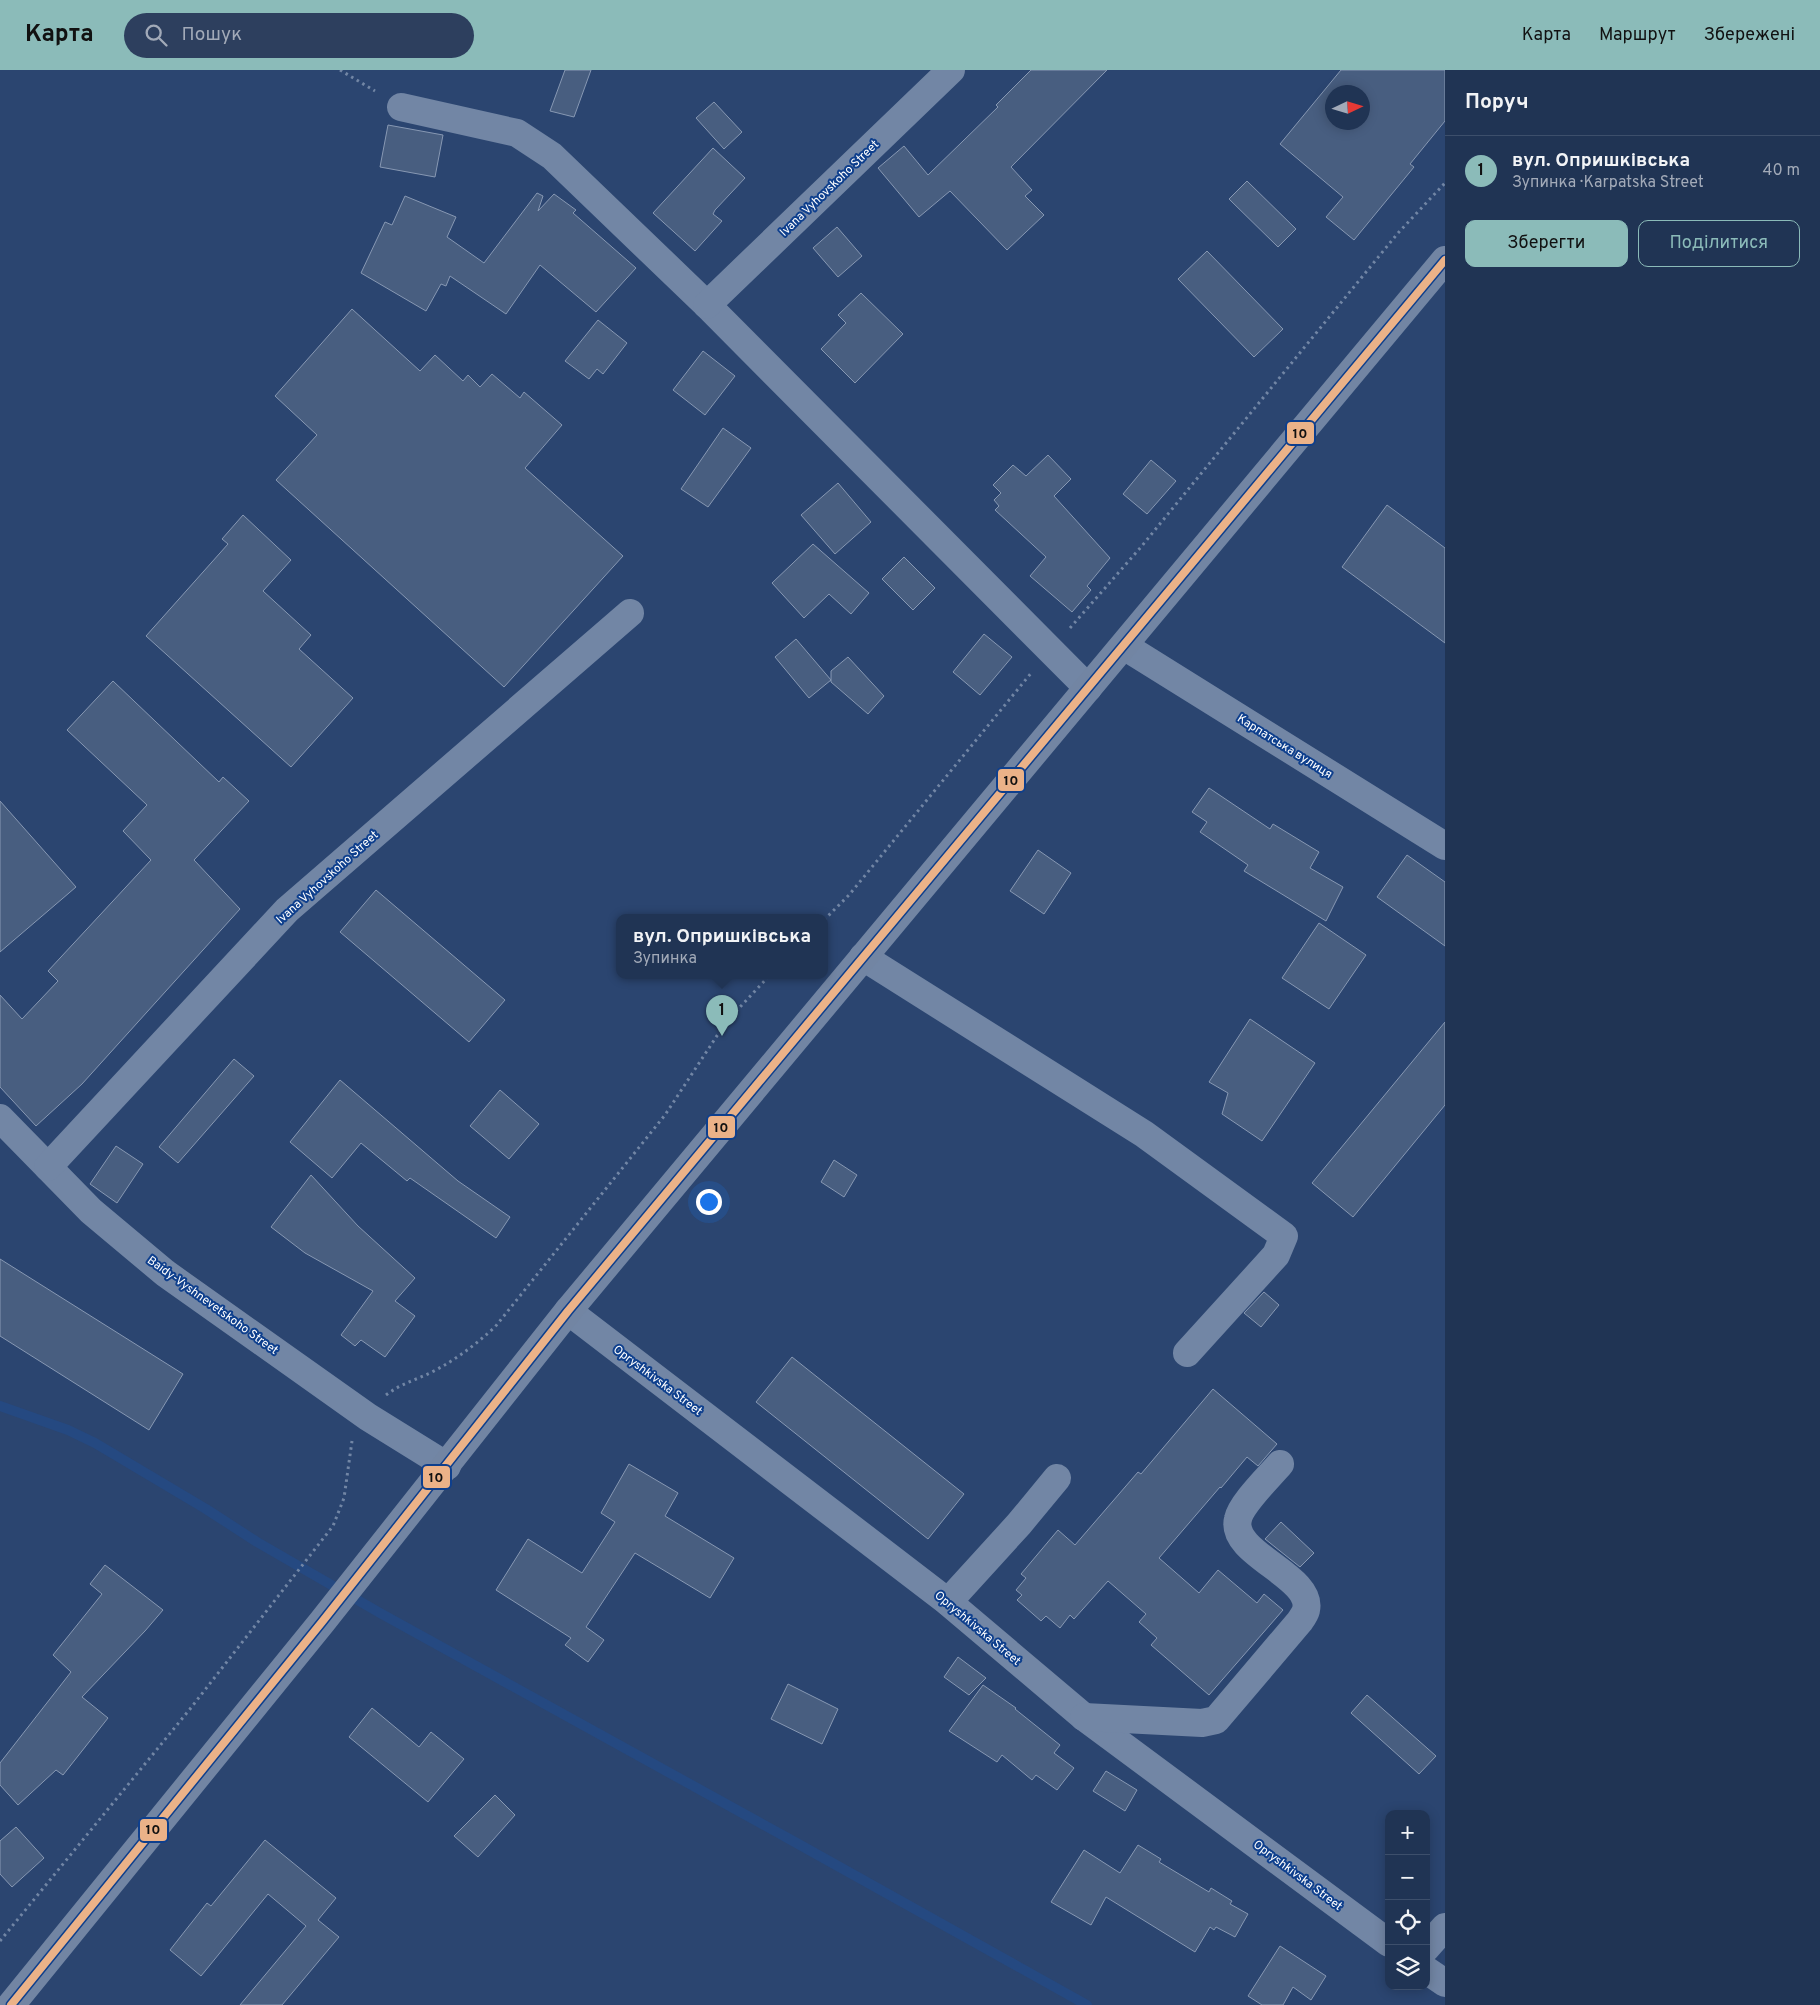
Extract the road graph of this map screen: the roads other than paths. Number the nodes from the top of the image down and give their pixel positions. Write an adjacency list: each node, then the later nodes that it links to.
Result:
1 (951, 70): 4 (street, Ivana Vyhovskoho Street)
2 (402, 107): 4 (street)
3 (1445, 260): 6 (main road)
4 (707, 305): 7 (street)
5 (630, 613): 11 (street, Ivana Vyhovskoho Street)
6 (1124, 646): 7 (main road); 8 (street)
7 (1088, 688): 9 (main road)
8 (1445, 846)
9 (863, 957): 12 (main road); 13 (street)
10 (0, 1118): 11 (street, Baidy-Vyshnevetskoho Street)
11 (48, 1167): 15 (street, Baidy-Vyshnevetskoho Street)
12 (568, 1311): 15 (main road); 17 (street, Opryshkivska Street)
13 (1187, 1353)
14 (1280, 1464): 18 (street)
15 (447, 1466): 24 (main road)
16 (1057, 1478): 17 (street)
17 (948, 1602): 18 (street, Opryshkivska Street)
18 (1084, 1717): 20 (street, Opryshkivska Street)
19 (1445, 1927): 21 (street)
20 (1385, 1940)
21 (1429, 1945)
22 (1430, 1973): 23 (street)
23 (1445, 1983)
24 (11, 2005)

